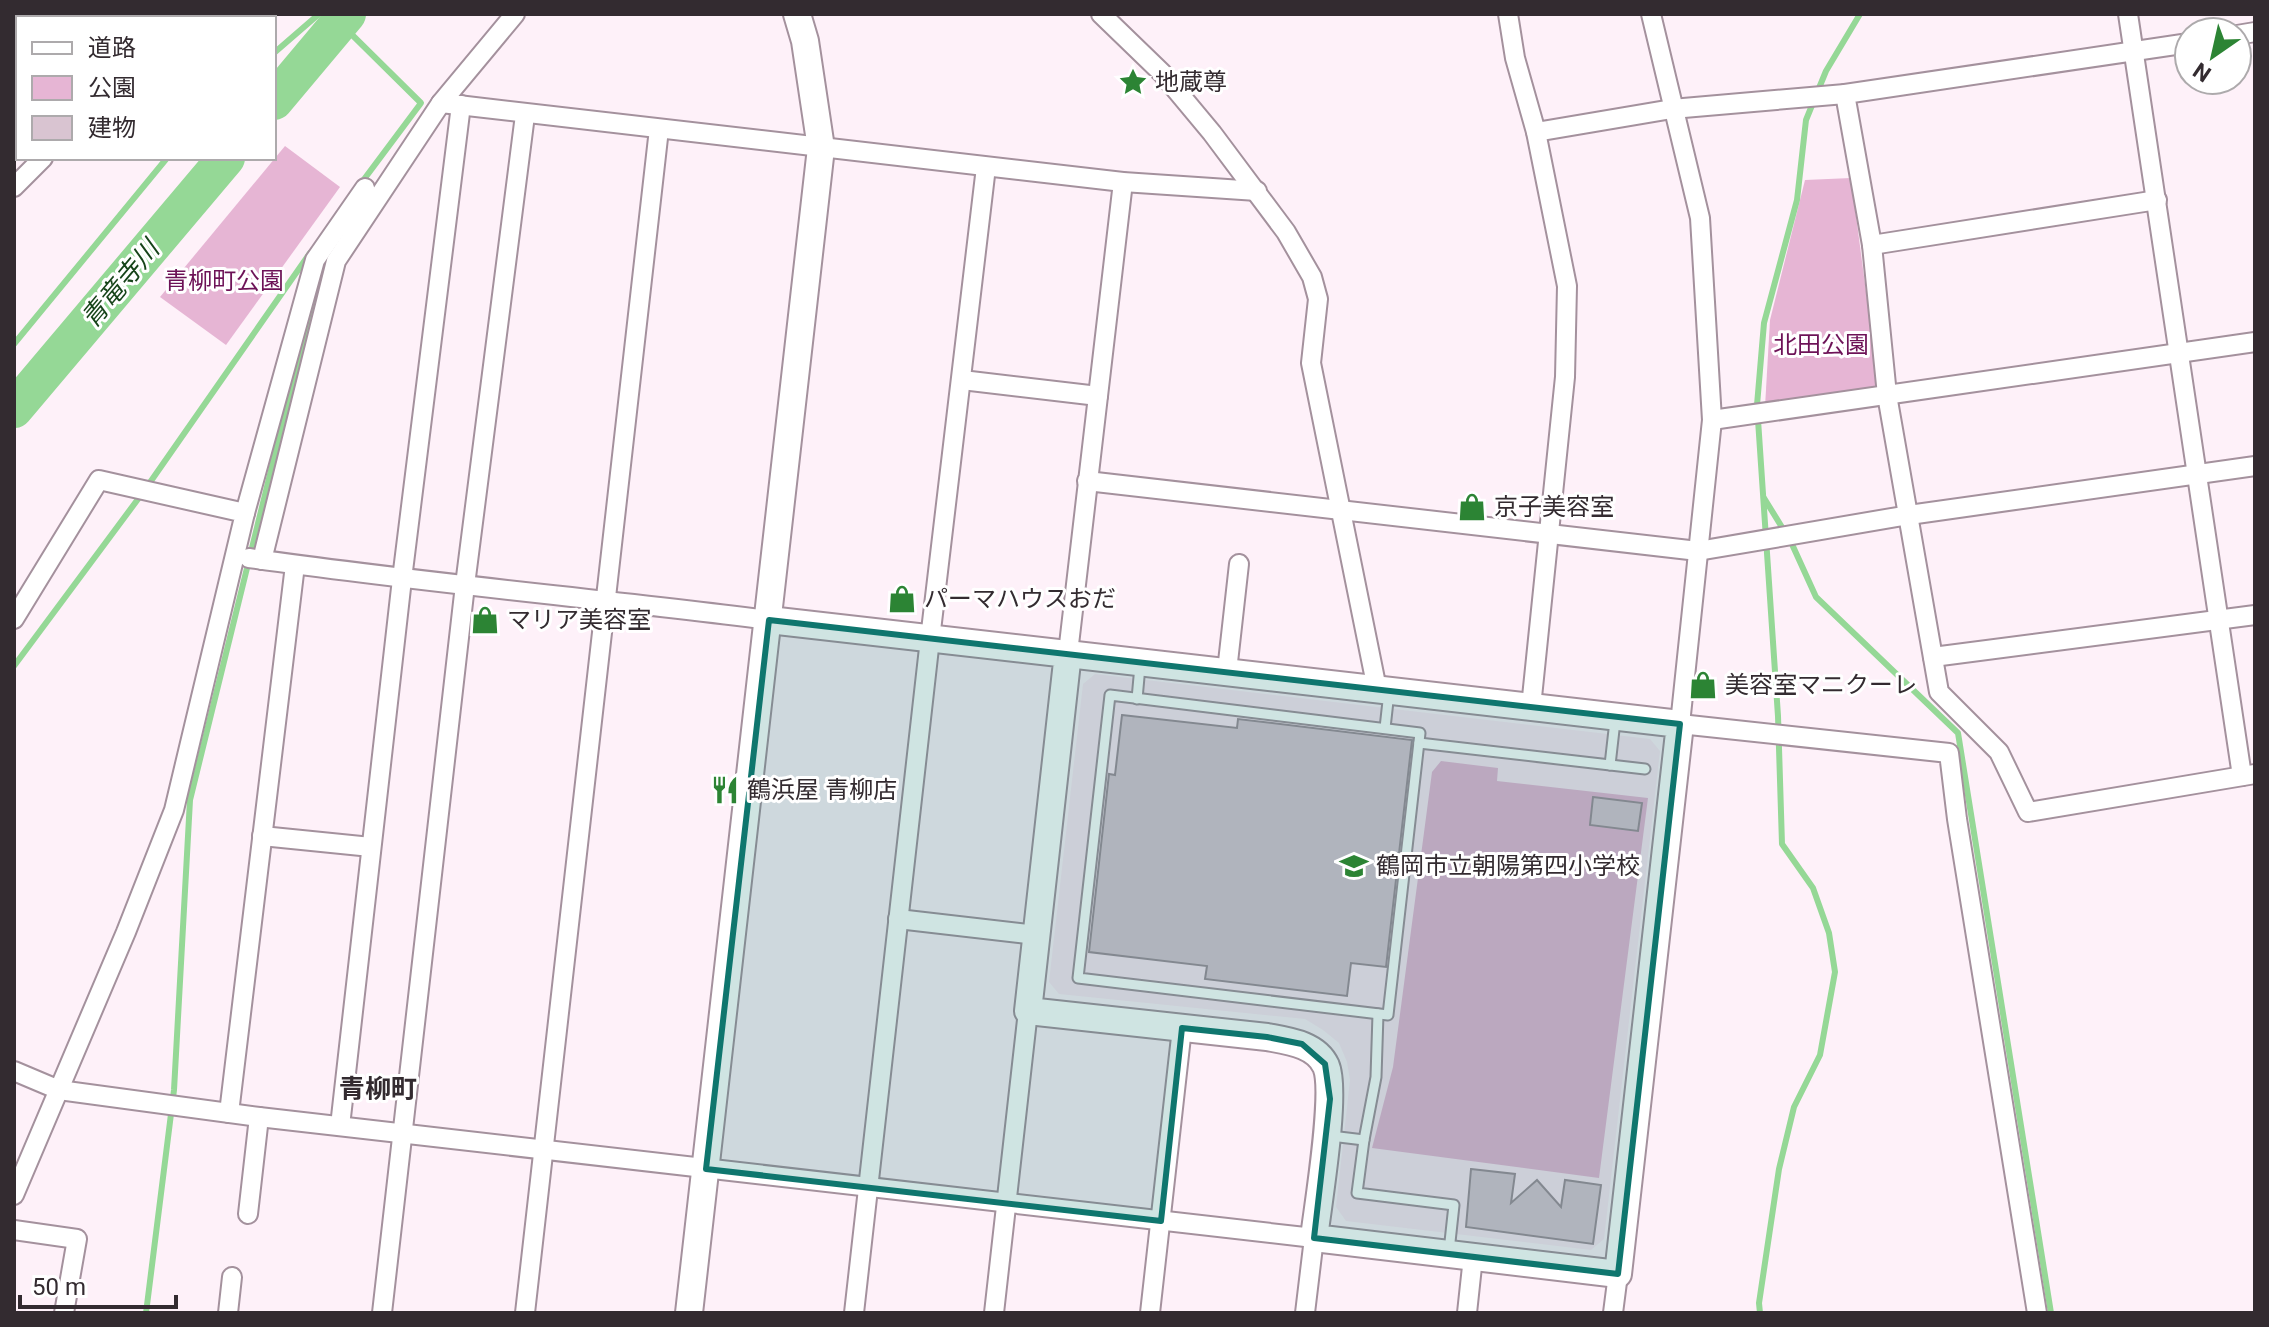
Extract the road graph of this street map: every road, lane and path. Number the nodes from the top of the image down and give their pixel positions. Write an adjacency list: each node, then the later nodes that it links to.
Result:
1 (515, 14): 10 (street)
2 (797, 14): 16 (street)
3 (1101, 14): 22 (street)
4 (1508, 14): 15 (street)
5 (1651, 14): 12 (street)
6 (2128, 14): 8 (street)
7 (2173, 45): 8 (street)
8 (2134, 51): 9 (street); 23 (street)
9 (1845, 94): 12 (street); 24 (street)
10 (441, 103): 11 (street); 40 (street)
11 (461, 105): 13 (street); 43 (street)
12 (1672, 109): 15 (street); 30 (street)
13 (525, 115): 14 (street); 44 (street)
14 (659, 129): 16 (street); 45 (street)
15 (1536, 132): 37 (street)
16 (821, 148): 18 (street); 48 (street)
17 (41, 160): 20 (street)
18 (986, 167): 19 (street); 27 (street)
19 (1123, 182): 22 (street); 29 (street)
20 (14, 187)
21 (365, 188): 35 (street)
22 (1257, 191): 34 (street)
23 (2157, 200): 24 (street); 26 (street)
24 (1872, 245): 28 (street)
25 (2255, 342): 26 (street)
26 (2180, 353): 28 (street); 32 (street)
27 (962, 380): 29 (street); 50 (street)
28 (1887, 395): 30 (street); 36 (street)
29 (1098, 396): 33 (street)
30 (1712, 420): 38 (street)
31 (2255, 466): 32 (street)
32 (2197, 475): 36 (street); 49 (street)
33 (1087, 481): 34 (street); 51 (street)
34 (1340, 509): 37 (street); 55 (street)
35 (245, 513): 39 (street); 47 (street)
36 (1909, 515): 38 (street); 52 (street)
37 (1549, 535): 38 (street); 57 (street)
38 (1698, 551): 59 (street)
39 (235, 556): 40 (street); 73 (street)
40 (262, 560): 42 (street)
41 (1239, 564): 54 (street)
42 (295, 565): 43 (street); 65 (street)
43 (402, 579): 44 (street); 66 (street)
44 (465, 585): 45 (street); 77 (street)
45 (606, 599): 48 (street); 80 (street)
46 (2255, 615): 49 (street)
47 (14, 619)
48 (769, 620): 50 (street); 81 (street)
49 (2219, 621): 52 (street); 64 (street)
50 (930, 639): 51 (street); 67 (street)
51 (1068, 653): 53 (street); 68 (street)
52 (1933, 657): 64 (street)
53 (1141, 662): 54 (street); 56 (lane)
54 (1227, 671): 55 (street)
55 (1383, 690): 57 (street); 60 (lane)
56 (1137, 699): 60 (lane); 70 (lane)
57 (1531, 707): 58 (street)
58 (1615, 717): 59 (street); 62 (lane)
59 (1680, 724): 90 (street); 103 (street)
60 (1385, 728): 61 (lane)
61 (1419, 743): 62 (lane); 70 (lane)
62 (1610, 765): 63 (lane)
63 (1645, 769)
64 (2248, 775)
65 (262, 836): 66 (street); 74 (street)
66 (371, 847): 76 (street)
67 (898, 919): 68 (street); 82 (street)
68 (1036, 935): 69 (street)
69 (1028, 1011): 71 (street); 84 (street)
70 (1378, 1014): 79 (lane)
71 (1182, 1028): 78 (street); 86 (street)
72 (14, 1071): 73 (street)
73 (59, 1090): 74 (street); 83 (street)
74 (229, 1113): 75 (street)
75 (259, 1117): 76 (street); 85 (street)
76 (340, 1126): 77 (street)
77 (403, 1133): 80 (street); 94 (street)
78 (1326, 1135): 79 (lane); 88 (street)
79 (1364, 1140): 89 (lane)
80 (543, 1150): 81 (street); 95 (street)
81 (706, 1169): 82 (street); 96 (street)
82 (868, 1188): 84 (street); 97 (street)
83 (14, 1195)
84 (1006, 1204): 86 (street); 98 (street)
85 (248, 1214)
86 (1161, 1221): 88 (street); 99 (street)
87 (14, 1230): 92 (street)
88 (1314, 1238): 89 (street); 100 (street)
89 (1461, 1255): 90 (street); 101 (street)
90 (1618, 1274): 102 (street)
91 (232, 1277): 93 (street)
92 (64, 1313)
93 (228, 1313)
94 (382, 1313)
95 (525, 1313)
96 (689, 1313)
97 (854, 1313)
98 (994, 1313)
99 (1150, 1313)
100 (1305, 1313)
101 (1467, 1313)
102 (1613, 1313)
103 (2037, 1313)

